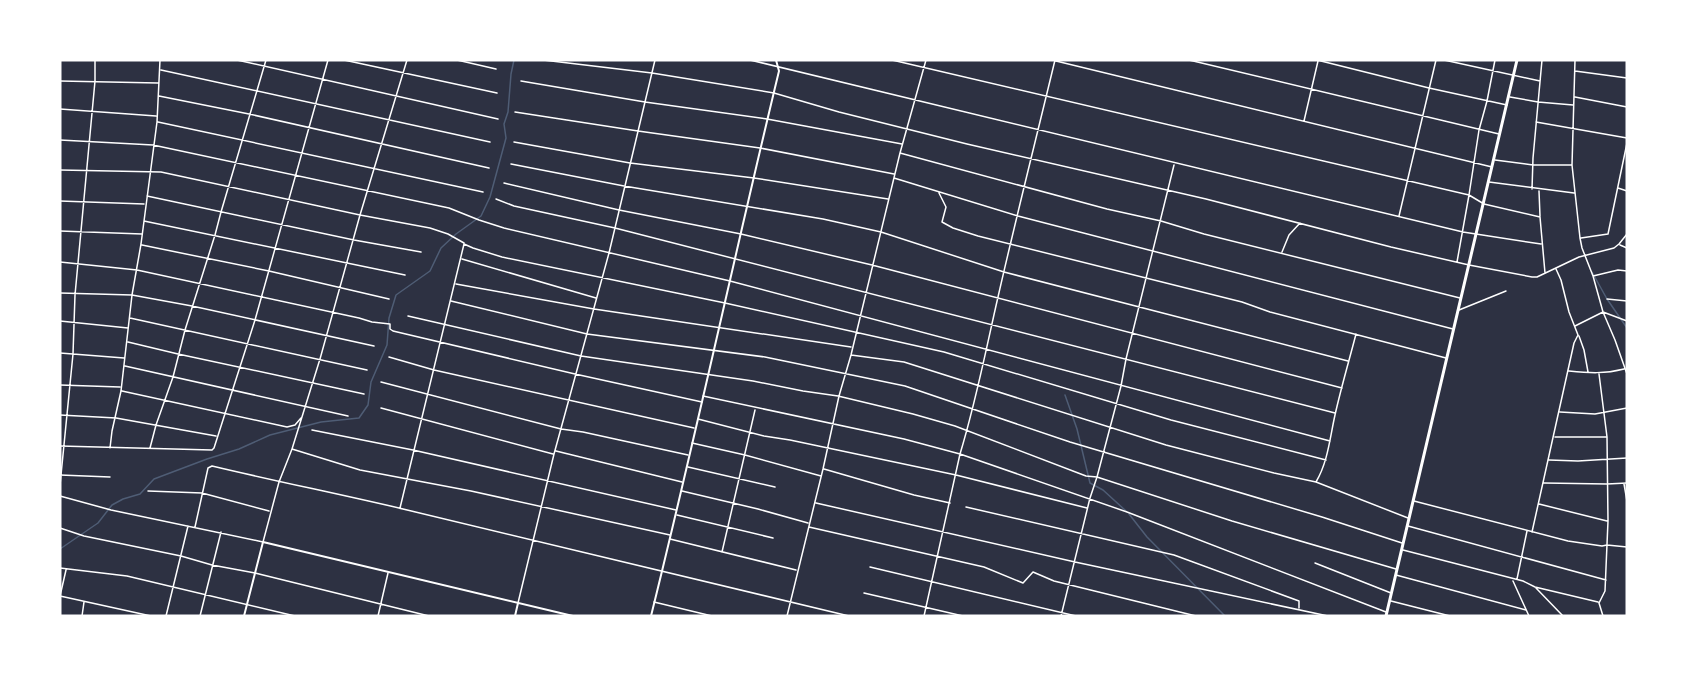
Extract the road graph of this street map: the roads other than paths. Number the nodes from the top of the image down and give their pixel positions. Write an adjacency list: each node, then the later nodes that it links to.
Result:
1 (95, 60): 37 (street)
2 (160, 60): 28 (street)
3 (237, 60): 24 (street)
4 (266, 60): 24 (street)
5 (328, 60): 35 (street)
6 (344, 60): 32 (street)
7 (407, 60): 32 (street)
8 (457, 60): 27 (street)
9 (543, 60): 31 (street)
10 (656, 60): 31 (street)
11 (750, 60): 25 (street)
12 (776, 60): 25 (street)
13 (892, 60): 26 (street)
14 (926, 60): 26 (street)
15 (1055, 60): 47 (street); 68 (street)
16 (1189, 60): 42 (street)
17 (1318, 60): 41 (street); 42 (street)
18 (1436, 60): 41 (street)
19 (1444, 60): 29 (street)
20 (1495, 60): 29 (street)
21 (1518, 60): 33 (highway)
22 (1542, 60): 39 (street)
23 (1575, 60): 30 (street)
24 (264, 66): 35 (street); 43 (street)
25 (779, 67): 45 (street); 51 (street)
26 (924, 67): 47 (street); 51 (street)
27 (495, 69)
28 (160, 70): 40 (street); 43 (street)
29 (1493, 70): 33 (street); 52 (street)
30 (1574, 70): 34 (street); 50 (street)
31 (652, 73): 45 (street); 53 (street)
32 (403, 74): 44 (street); 48 (street)
33 (1514, 76): 39 (street); 49 (highway)
34 (1627, 78)
35 (322, 80): 48 (street); 55 (street)
36 (60, 81): 37 (street)
37 (95, 81): 40 (street); 60 (street)
38 (521, 81): 53 (street)
39 (1540, 81): 54 (street)
40 (158, 83): 46 (street)
41 (1429, 88): 52 (street); 64 (street)
42 (1310, 90): 64 (street); 68 (street)
43 (255, 91): 55 (street); 62 (street)
44 (497, 93)
45 (774, 93): 66 (street); 72 (street)
46 (158, 96): 62 (street); 63 (street)
47 (1046, 96): 73 (street); 113 (street)
48 (396, 97): 65 (street); 67 (street)
49 (1509, 97): 54 (street); 56 (highway)
50 (1574, 97): 57 (street); 58 (street)
51 (916, 100): 72 (street); 73 (street)
52 (1487, 101): 56 (street); 74 (street)
53 (645, 102): 66 (street); 76 (street)
54 (1538, 102): 57 (street); 70 (street)
55 (316, 104): 67 (street); 71 (street)
56 (1508, 105): 77 (highway)
57 (1574, 105): 75 (street)
58 (1627, 107)
59 (60, 109): 60 (street)
60 (92, 110): 63 (street); 81 (street)
61 (515, 111): 76 (street)
62 (249, 114): 71 (street); 79 (street)
63 (157, 116): 69 (street)
64 (1422, 117): 74 (street); 88 (street)
65 (498, 119)
66 (767, 119): 86 (street); 89 (street)
67 (388, 120): 82 (street); 85 (street)
68 (1304, 121): 88 (street)
69 (157, 122): 79 (street); 87 (street)
70 (1536, 122): 75 (street); 99 (street)
71 (309, 128): 85 (street); 90 (street)
72 (908, 129): 86 (street); 92 (street)
73 (1038, 130): 92 (street); 98 (street)
74 (1479, 130): 77 (street); 94 (street)
75 (1574, 130): 78 (street); 100 (street)
76 (638, 131): 89 (street); 96 (street)
77 (1500, 135): 93 (highway)
78 (1627, 138)
79 (242, 139): 90 (street); 95 (street)
80 (60, 140): 81 (street)
81 (90, 142): 87 (street); 107 (street)
82 (490, 142)
83 (514, 142): 96 (street)
84 (1627, 143): 104 (street)
85 (381, 144): 102 (street); 103 (street)
86 (903, 144): 91 (street)
87 (153, 145): 95 (street); 108 (street)
88 (1415, 147): 94 (street); 113 (street)
89 (760, 148): 109 (street); 111 (street)
90 (303, 152): 102 (street); 110 (street)
91 (900, 153): 109 (street); 118 (street)
92 (1031, 159): 118 (street); 121 (street)
93 (1494, 159): 99 (street); 101 (highway)
94 (1474, 162): 101 (street); 128 (street)
95 (235, 163): 110 (street); 116 (street)
96 (630, 163): 111 (street); 117 (street)
97 (511, 164): 117 (street)
98 (1175, 164): 121 (street); 142 (street)
99 (1533, 165): 100 (street); 120 (street)
100 (1572, 165): 127 (street)
101 (1492, 167): 114 (highway)
102 (375, 168): 124 (street); 125 (street)
103 (489, 168)
104 (1622, 169): 106 (street); 119 (street)
105 (60, 170): 107 (street)
106 (1627, 170)
107 (87, 171): 108 (street); 134 (street)
108 (150, 172): 116 (street); 129 (street)
109 (895, 174): 112 (street)
110 (296, 176): 124 (street); 131 (street)
111 (754, 178): 130 (street); 137 (street)
112 (894, 178): 126 (street); 130 (street)
113 (1408, 181): 128 (street); 142 (street)
114 (1489, 182): 120 (street); 136 (highway)
115 (504, 183): 138 (street)
116 (229, 186): 131 (street); 139 (street)
117 (624, 186): 137 (street); 138 (street)
118 (1024, 186): 141 (street); 145 (street)
119 (1617, 188): 123 (street); 158 (street)
120 (1532, 189): 122 (street)
121 (1168, 190): 145 (street); 146 (street)
122 (1539, 190): 127 (street); 143 (street)
123 (1627, 190)
124 (368, 191): 140 (street); 169 (street)
125 (483, 192)
126 (939, 193): 141 (street); 164 (street)
127 (1574, 193): 158 (street)
128 (1469, 195): 136 (street); 152 (street)
129 (146, 196): 135 (street); 139 (street)
130 (888, 199): 151 (street)
131 (289, 200): 140 (street); 147 (street)
132 (496, 200): 148 (street)
133 (60, 201): 134 (street)
134 (85, 202): 135 (street); 150 (street)
135 (145, 204): 144 (street)
136 (1484, 204): 143 (street); 155 (highway)
137 (747, 206): 151 (street); 154 (street)
138 (619, 210): 148 (street); 154 (street)
139 (220, 212): 147 (street); 157 (street)
140 (360, 215): 159 (street); 161 (street)
141 (1018, 216): 164 (street); 167 (street)
142 (1399, 216): 152 (street)
143 (1540, 217): 162 (street)
144 (143, 220): 153 (street); 157 (street)
145 (1161, 222): 167 (street); 170 (street)
146 (1302, 223): 170 (street); 176 (street)
147 (282, 225): 159 (street); 165 (street)
148 (615, 228): 169 (street); 174 (street)
149 (60, 231): 150 (street)
150 (81, 231): 153 (street); 177 (street)
151 (881, 232): 179 (street); 185 (street)
152 (1463, 232): 155 (street); 176 (street)
153 (142, 234): 160 (street)
154 (741, 234): 174 (street); 179 (street)
155 (1476, 234): 162 (street); 180 (highway)
156 (1627, 234): 163 (street)
157 (215, 235): 165 (street); 173 (street)
158 (1580, 238): 171 (street)
159 (354, 240): 168 (street); 178 (street)
160 (141, 244): 173 (street); 182 (street)
161 (464, 244): 172 (street); 189 (street)
162 (1541, 244): 186 (street)
163 (1619, 244): 166 (street); 171 (street)
164 (1011, 245): 185 (street); 190 (street)
165 (275, 248): 178 (street); 184 (street)
166 (1627, 248)
167 (1153, 251): 190 (street); 227 (street)
168 (421, 252)
169 (609, 253): 189 (street); 191 (street)
170 (1282, 254): 203 (street)
171 (1585, 256): 181 (street); 188 (street)
172 (461, 258): 193 (street); 202 (street)
173 (207, 259): 184 (street); 192 (street)
174 (735, 259): 191 (street); 196 (street)
175 (60, 262): 177 (street)
176 (1457, 262): 180 (street)
177 (78, 263): 182 (street); 198 (street)
178 (347, 264): 187 (street); 194 (street)
179 (872, 265): 196 (street); 201 (street)
180 (1469, 265): 186 (street); 203 (highway)
181 (1556, 268): 186 (street); 224 (street)
182 (137, 270): 192 (street); 199 (street)
183 (1627, 270): 188 (street)
184 (269, 271): 194 (street); 200 (street)
185 (1004, 272): 201 (street); 210 (street)
186 (1545, 273)
187 (405, 276)
188 (1593, 276): 214 (street)
189 (602, 278): 202 (street); 208 (street)
190 (1147, 279): 210 (street); 231 (street)
191 (730, 281): 208 (street); 215 (street)
192 (200, 283): 200 (street); 209 (street)
193 (455, 284): 206 (street); 211 (street)
194 (340, 287): 204 (street); 213 (street)
195 (1506, 291): 212 (street)
196 (867, 292): 215 (street); 223 (street)
197 (60, 293): 198 (street)
198 (75, 295): 199 (street); 221 (street)
199 (132, 295): 209 (street); 217 (street)
200 (262, 296): 213 (street); 218 (street)
201 (998, 297): 223 (street); 230 (street)
202 (596, 298): 211 (street)
203 (1461, 298): 212 (highway)
204 (389, 299)
205 (1607, 299): 207 (street)
206 (451, 301): 222 (street); 232 (street)
207 (1627, 301)
208 (725, 303): 225 (street); 229 (street)
209 (192, 306): 218 (street); 228 (street)
210 (1139, 307): 230 (street); 252 (street)
211 (594, 309): 225 (street); 232 (street)
212 (1458, 311): 227 (highway)
213 (333, 312): 234 (street); 236 (street)
214 (1603, 312): 220 (street); 224 (street); 256 (street)
215 (861, 315): 229 (street); 240 (street)
216 (408, 316): 222 (street)
217 (129, 318): 226 (street); 228 (street)
218 (255, 320): 234 (street); 237 (street)
219 (60, 321): 221 (street)
220 (1627, 321)
221 (73, 322): 226 (street); 243 (street)
222 (445, 324): 236 (street); 246 (street)
223 (992, 324): 240 (street); 249 (street)
224 (1574, 326): 233 (street)
225 (719, 327): 239 (street); 241 (street)
226 (128, 328): 235 (street)
227 (1454, 329): 250 (highway)
228 (184, 330): 237 (street); 244 (street)
229 (856, 332): 239 (street); 253 (street)
230 (1134, 333): 249 (street); 274 (street)
231 (1356, 333): 250 (street); 252 (street)
232 (587, 334): 241 (street); 246 (street)
233 (1578, 335): 259 (street); 260 (street)
234 (326, 336): 238 (street); 251 (street)
235 (127, 342): 244 (street); 248 (street)
236 (441, 342): 258 (street); 261 (street)
237 (248, 344): 251 (street); 255 (street)
238 (374, 346)
239 (852, 347): 245 (street)
240 (987, 349): 253 (street); 272 (street)
241 (714, 350): 262 (street); 265 (street)
242 (60, 353): 243 (street)
243 (73, 354): 248 (street); 270 (street)
244 (178, 354): 255 (street); 266 (street)
245 (851, 355): 262 (street); 271 (street)
246 (581, 356): 261 (street); 265 (street)
247 (389, 357): 258 (street)
248 (125, 358): 254 (street)
249 (1126, 358): 272 (street); 291 (street)
250 (1447, 358): 354 (highway)
251 (320, 359): 257 (street); 267 (street)
252 (1348, 362): 274 (street)
253 (984, 363): 271 (street); 284 (street)
254 (124, 366): 266 (street); 273 (street)
255 (239, 367): 267 (street); 275 (street)
256 (1625, 368): 263 (street); 264 (street)
257 (366, 370)
258 (434, 370): 278 (street); 282 (street)
259 (1569, 371): 260 (street); 290 (street)
260 (1588, 373): 263 (street)
261 (575, 374): 282 (street); 283 (street)
262 (844, 374): 280 (street); 289 (street)
263 (1599, 374): 292 (street)
264 (1627, 374)
265 (708, 375): 279 (street); 280 (street)
266 (173, 377): 275 (street); 281 (street)
267 (313, 382): 277 (street); 285 (street)
268 (381, 382): 278 (street)
269 (60, 384): 270 (street)
270 (70, 385): 273 (street); 294 (street)
271 (978, 386): 289 (street); 303 (street)
272 (1121, 386): 284 (street); 312 (street)
273 (121, 387): 276 (street)
274 (1342, 388): 291 (street)
275 (233, 390): 285 (street); 295 (street)
276 (121, 391): 281 (street); 298 (street)
277 (364, 394)
278 (428, 395): 299 (street); 304 (street)
279 (703, 396): 283 (street); 287 (street)
280 (838, 396): 301 (street); 307 (street)
281 (164, 401): 295 (street); 302 (street)
282 (568, 401): 304 (street); 305 (street)
283 (702, 402): 300 (street)
284 (1116, 404): 303 (street); 329 (street)
285 (306, 406): 296 (street); 297 (street)
286 (381, 408): 299 (street)
287 (756, 408): 301 (street); 308 (street)
288 (1627, 408): 292 (street)
289 (972, 410): 307 (street); 322 (street)
290 (1559, 411): 292 (street); 310 (street)
291 (1335, 413): 312 (street)
292 (1604, 413): 311 (street)
293 (60, 415): 294 (street)
294 (68, 415): 298 (street); 315 (street)
295 (225, 415): 297 (street); 309 (street)
296 (348, 416)
297 (302, 417): 319 (street)
298 (116, 418): 302 (street); 316 (street)
299 (423, 418): 320 (street); 324 (street)
300 (698, 419): 305 (street); 308 (street)
301 (833, 424): 317 (street); 323 (street)
302 (156, 426): 309 (street); 318 (street)
303 (1110, 427): 322 (street); 343 (street)
304 (561, 429): 321 (street); 325 (street)
305 (695, 429): 313 (street)
306 (312, 430): 320 (street)
307 (968, 431): 323 (street); 337 (street)
308 (750, 433): 317 (street); 326 (street)
309 (218, 437): 318 (street)
310 (1554, 437): 311 (street); 327 (street)
311 (1607, 437): 330 (street)
312 (1330, 441): 329 (street)
313 (692, 443): 325 (street); 326 (street)
314 (60, 446): 315 (street)
315 (64, 446): 316 (street); 333 (street)
316 (111, 448): 318 (street)
317 (828, 448): 332 (street); 335 (street)
318 (150, 449)
319 (292, 449): 339 (street); 340 (street)
320 (413, 450): 339 (street); 341 (street)
321 (555, 450): 324 (street); 342 (street)
322 (1103, 452): 337 (street); 385 (street)
323 (960, 453): 335 (street); 353 (street)
324 (554, 454): 341 (street)
325 (688, 455): 331 (street)
326 (745, 455): 334 (street); 338 (street)
327 (1548, 459): 330 (street); 344 (street)
328 (1627, 459): 330 (street)
329 (1326, 460): 343 (street)
330 (1607, 460): 346 (street)
331 (686, 466): 338 (street); 342 (street)
332 (823, 469): 334 (street); 358 (street)
333 (60, 475): 336 (street); 347 (street)
334 (821, 476): 357 (street)
335 (956, 476): 358 (street); 363 (street)
336 (110, 477)
337 (1095, 477): 353 (street); 399 (street)
338 (740, 478): 348 (street); 356 (street)
339 (407, 479): 360 (street); 362 (street)
340 (279, 482): 351 (street); 362 (street); 365 (street)
341 (548, 482): 360 (street); 364 (street)
342 (683, 482): 349 (street)
343 (1316, 482): 367 (street)
344 (1543, 483): 346 (street); 359 (street)
345 (1626, 483): 346 (street); 355 (street)
346 (1607, 484): 368 (street)
347 (60, 485)
348 (775, 487)
349 (681, 490): 356 (street); 364 (street)
350 (148, 491): 351 (street)
351 (202, 493): 365 (street); 372 (street)
352 (60, 496): 370 (street)
353 (1090, 498): 363 (street); 428 (street)
354 (1413, 501): 367 (highway); 376 (street)
355 (1627, 501)
356 (734, 503): 369 (street); 373 (street)
357 (815, 503): 369 (street); 379 (street)
358 (950, 503): 379 (street)
359 (1538, 504): 368 (street); 378 (street)
360 (541, 506): 381 (street); 383 (street)
361 (966, 507): 380 (street)
362 (400, 508): 383 (street)
363 (1088, 508): 380 (street)
364 (677, 510): 366 (street)
365 (270, 512): 384 (street)
366 (676, 514): 373 (street); 381 (street)
367 (1409, 518): 371 (highway)
368 (1608, 521): 386 (street)
369 (809, 523): 374 (street)
370 (188, 526): 372 (street); 390 (street)
371 (1407, 526): 385 (highway); 391 (street)
372 (195, 527): 377 (street)
373 (728, 527): 382 (street); 389 (street)
374 (808, 527): 392 (street); 401 (street)
375 (60, 528): 390 (street)
376 (1528, 530): 378 (street); 391 (street)
377 (221, 532): 384 (street); 395 (street)
378 (1532, 532): 386 (street)
379 (944, 533): 392 (street); 393 (street)
380 (1082, 534): 393 (street); 425 (street)
381 (670, 537): 389 (street); 400 (street)
382 (773, 538)
383 (533, 539): 400 (street); 420 (street)
384 (263, 542): 402 (street); 403 (street)
385 (1403, 543): 388 (highway)
386 (1606, 545): 387 (street); 407 (street)
387 (1627, 547)
388 (1402, 550): 399 (highway); 405 (street)
389 (722, 552): 401 (street)
390 (181, 556): 395 (street); 410 (street)
391 (1521, 556): 406 (street); 407 (street)
392 (938, 557): 408 (street); 409 (street)
393 (1075, 562): 409 (street); 425 (street)
394 (1316, 563): 413 (street)
395 (212, 565): 403 (street); 414 (street)
396 (870, 567): 408 (street)
397 (60, 568): 398 (street)
398 (67, 569): 410 (street); 415 (street)
399 (1397, 569): 404 (highway)
400 (662, 571): 418 (street); 419 (street)
401 (797, 571): 419 (street)
402 (388, 572): 420 (street); 422 (street)
403 (255, 573): 422 (street); 423 (street)
404 (1395, 575): 413 (highway); 426 (street)
405 (1513, 580): 406 (street); 426 (street)
406 (1517, 580): 411 (street)
407 (1606, 580): 421 (street)
408 (932, 582): 424 (street); 427 (street)
409 (1070, 584): 427 (street); 446 (street)
410 (173, 587): 414 (street); 431 (street)
411 (1535, 587): 421 (street); 450 (street)
412 (864, 593): 424 (street)
413 (1392, 594): 416 (highway)
414 (205, 595): 423 (street); 432 (street)
415 (60, 596): 417 (street)
416 (1390, 600): 428 (highway); 448 (street)
417 (85, 601): 429 (street); 430 (street)
418 (654, 602): 439 (street); 440 (street)
419 (790, 602): 441 (street); 442 (street)
420 (518, 603): 437 (street); 438 (street)
421 (1599, 603): 451 (street)
422 (381, 604): 435 (street); 436 (street)
423 (246, 605): 433 (street); 434 (street)
424 (926, 607): 443 (street); 444 (street)
425 (1299, 609): 447 (street)
426 (1526, 610): 449 (street)
427 (1061, 614): 445 (street)
428 (1386, 614)
429 (82, 616)
430 (151, 616)
431 (166, 616)
432 (200, 616)
433 (244, 616)
434 (295, 616)
435 (378, 616)
436 (429, 616)
437 (515, 616)
438 (573, 616)
439 (651, 616)
440 (712, 616)
441 (787, 616)
442 (849, 616)
443 (924, 616)
444 (963, 616)
445 (1076, 616)
446 (1196, 616)
447 (1328, 616)
448 (1450, 616)
449 (1529, 616)
450 (1563, 616)
451 (1603, 616)

